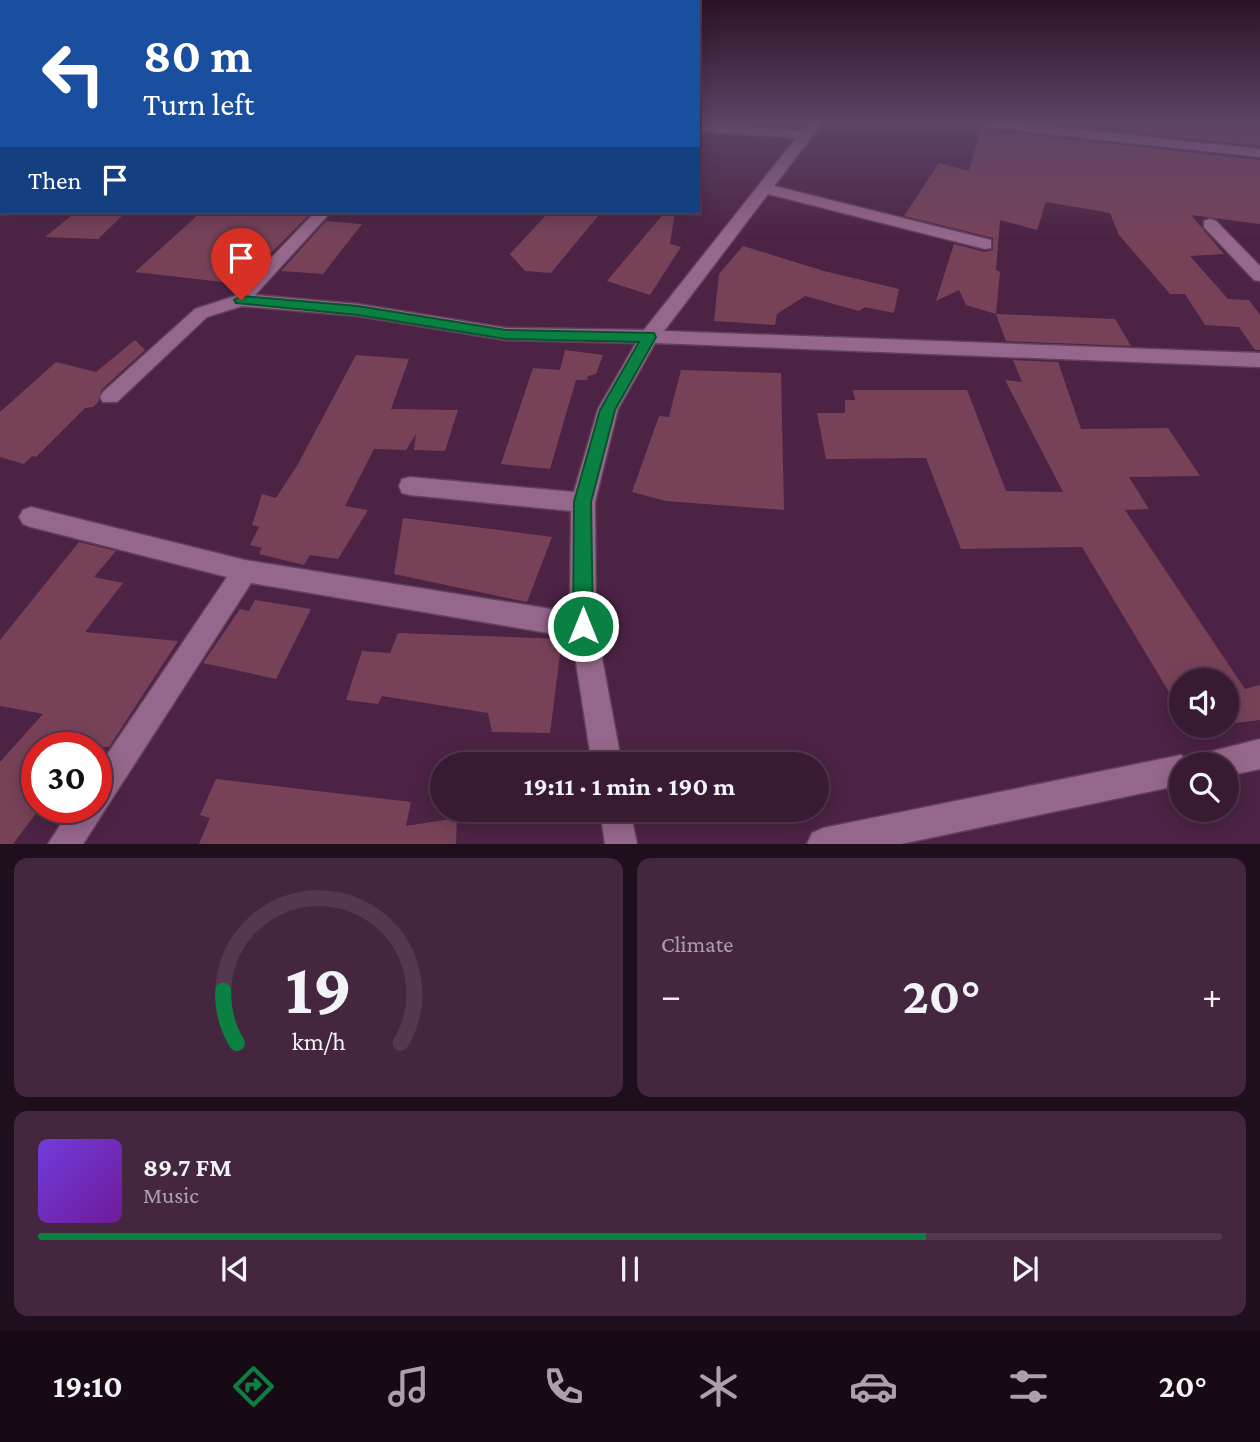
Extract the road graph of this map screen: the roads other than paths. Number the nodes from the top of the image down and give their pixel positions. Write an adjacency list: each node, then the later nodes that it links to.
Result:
1 (786, 160): 2 (street)
2 (764, 188): 5 (street); 8 (street)
3 (321, 214): 7 (street)
4 (1210, 224): 6 (street)
5 (985, 244)
6 (1260, 276)
7 (241, 300): 8 (street); 10 (street)
8 (649, 337): 9 (street); 12 (street)
9 (1260, 360)
10 (110, 397)
11 (410, 486): 12 (street)
12 (583, 502): 15 (street)
13 (31, 517): 14 (street)
14 (245, 570): 15 (street); 20 (street)
15 (583, 626): 16 (street)
16 (605, 752)
17 (1260, 754): 18 (street)
18 (1239, 758)
19 (1169, 772): 25 (street)
20 (112, 774)
21 (617, 822): 24 (street)
22 (79, 823): 23 (street)
23 (64, 844)
24 (621, 844)
25 (823, 844)

